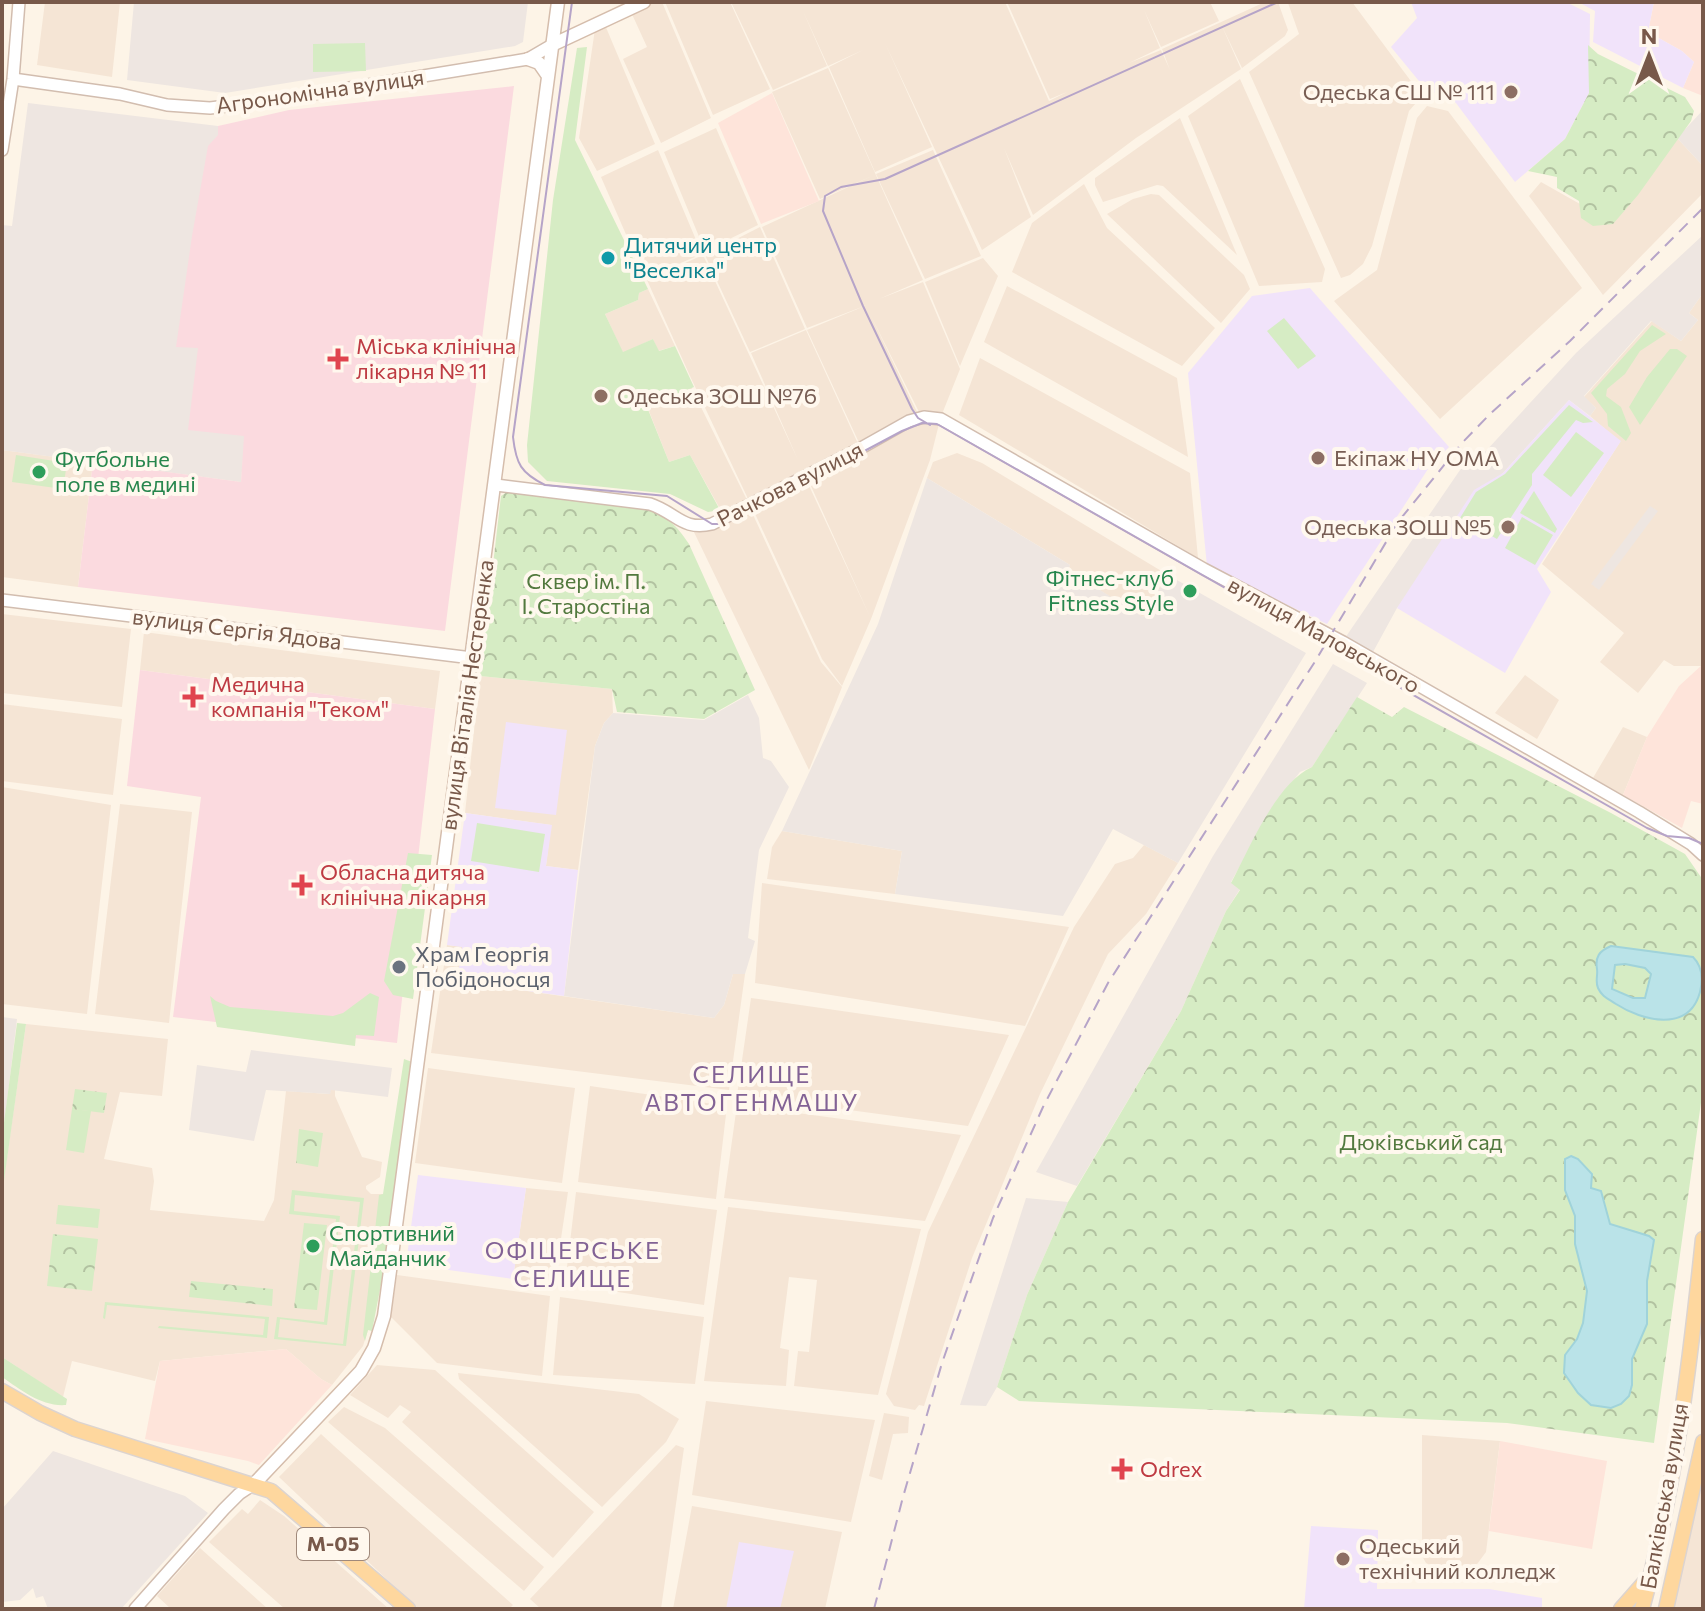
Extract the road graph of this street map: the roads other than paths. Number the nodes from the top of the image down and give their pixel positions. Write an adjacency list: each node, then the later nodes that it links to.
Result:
1 (19, 2): 7 (street)
2 (558, 2): 4 (main road, вулиця Віталія Нестеренка)
3 (644, 2): 4 (main road)
4 (552, 45): 5 (street, Агрономічна вулиця); 6 (main road, вулиця Віталія Нестеренка)
5 (528, 59): 6 (main road); 7 (street, Агрономічна вулиця)
6 (548, 76): 10 (main road, вулиця Віталія Нестеренка)
7 (13, 79): 8 (street)
8 (2, 150)
9 (941, 419): 10 (street, Рачкова вулиця); 13 (street, вулиця Маловського)
10 (496, 485): 12 (main road, вулиця Віталія Нестеренка)
11 (2, 600): 12 (street, вулиця Сергія Ядова)
12 (472, 658): 18 (main road, вулиця Віталія Нестеренка)
13 (1703, 855)
14 (1703, 1239): 19 (main road, Балківська вулиця)
15 (2, 1391): 18 (main road, М-05)
16 (1703, 1442): 17 (main road, Балківська вулиця)
17 (1701, 1467): 24 (main road, Балківська вулиця)
18 (254, 1484): 20 (street); 21 (main road, М-05)
19 (1652, 1572): 22 (main road); 23 (main road, Балківська вулиця)
20 (135, 1609)
21 (408, 1609)
22 (1621, 1609)
23 (1642, 1609)
24 (1666, 1609)

